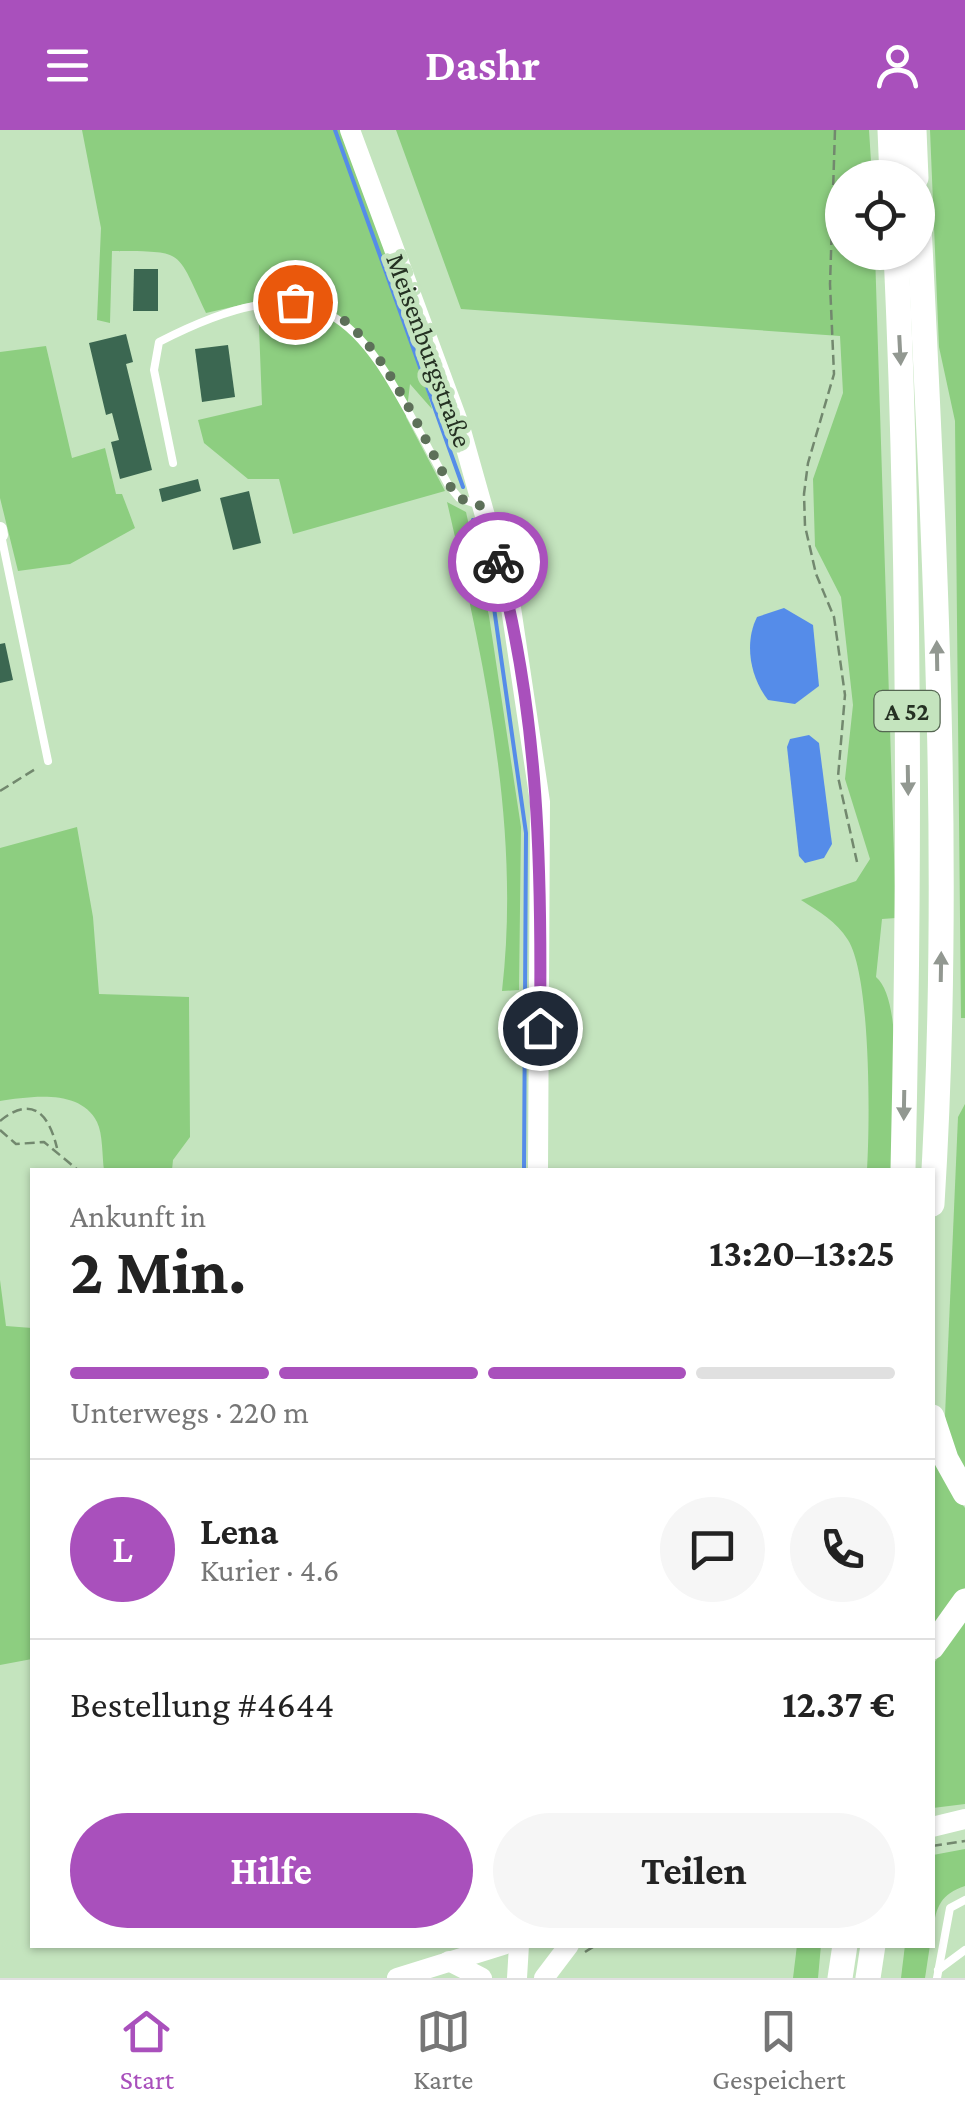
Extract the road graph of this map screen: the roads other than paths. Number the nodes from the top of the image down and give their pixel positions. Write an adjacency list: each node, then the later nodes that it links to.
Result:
1 (350, 130): 9 (main road, Meisenburgstraße)
2 (890, 130): 4 (highway)
3 (914, 130): 5 (highway)
4 (891, 160)
5 (915, 160)
6 (897, 270): 13 (highway, A 52, one-way to 13)
7 (921, 270): 14 (highway, A 52, one-way to 7)
8 (173, 463): 9 (lane)
9 (484, 507): 12 (main road, Meisenburgstraße)
10 (1, 532): 11 (lane)
11 (48, 761)
12 (538, 1168)
13 (903, 1168)
14 (933, 1168)
15 (935, 1426): 16 (highway)
16 (965, 1493)
17 (965, 1600): 18 (highway)
18 (935, 1643)
19 (965, 1820): 20 (main road)
20 (935, 1825)
21 (965, 1900): 29 (lane)
22 (493, 1948): 28 (main road)
23 (519, 1948): 32 (main road)
24 (568, 1948): 33 (main road)
25 (844, 1948): 34 (highway)
26 (872, 1948): 35 (highway)
27 (965, 1950): 29 (lane)
28 (449, 1961): 30 (main road); 31 (main road)
29 (937, 1974)
30 (397, 1978)
31 (482, 1978)
32 (517, 1978)
33 (544, 1978)
34 (840, 1978)
35 (868, 1978)

